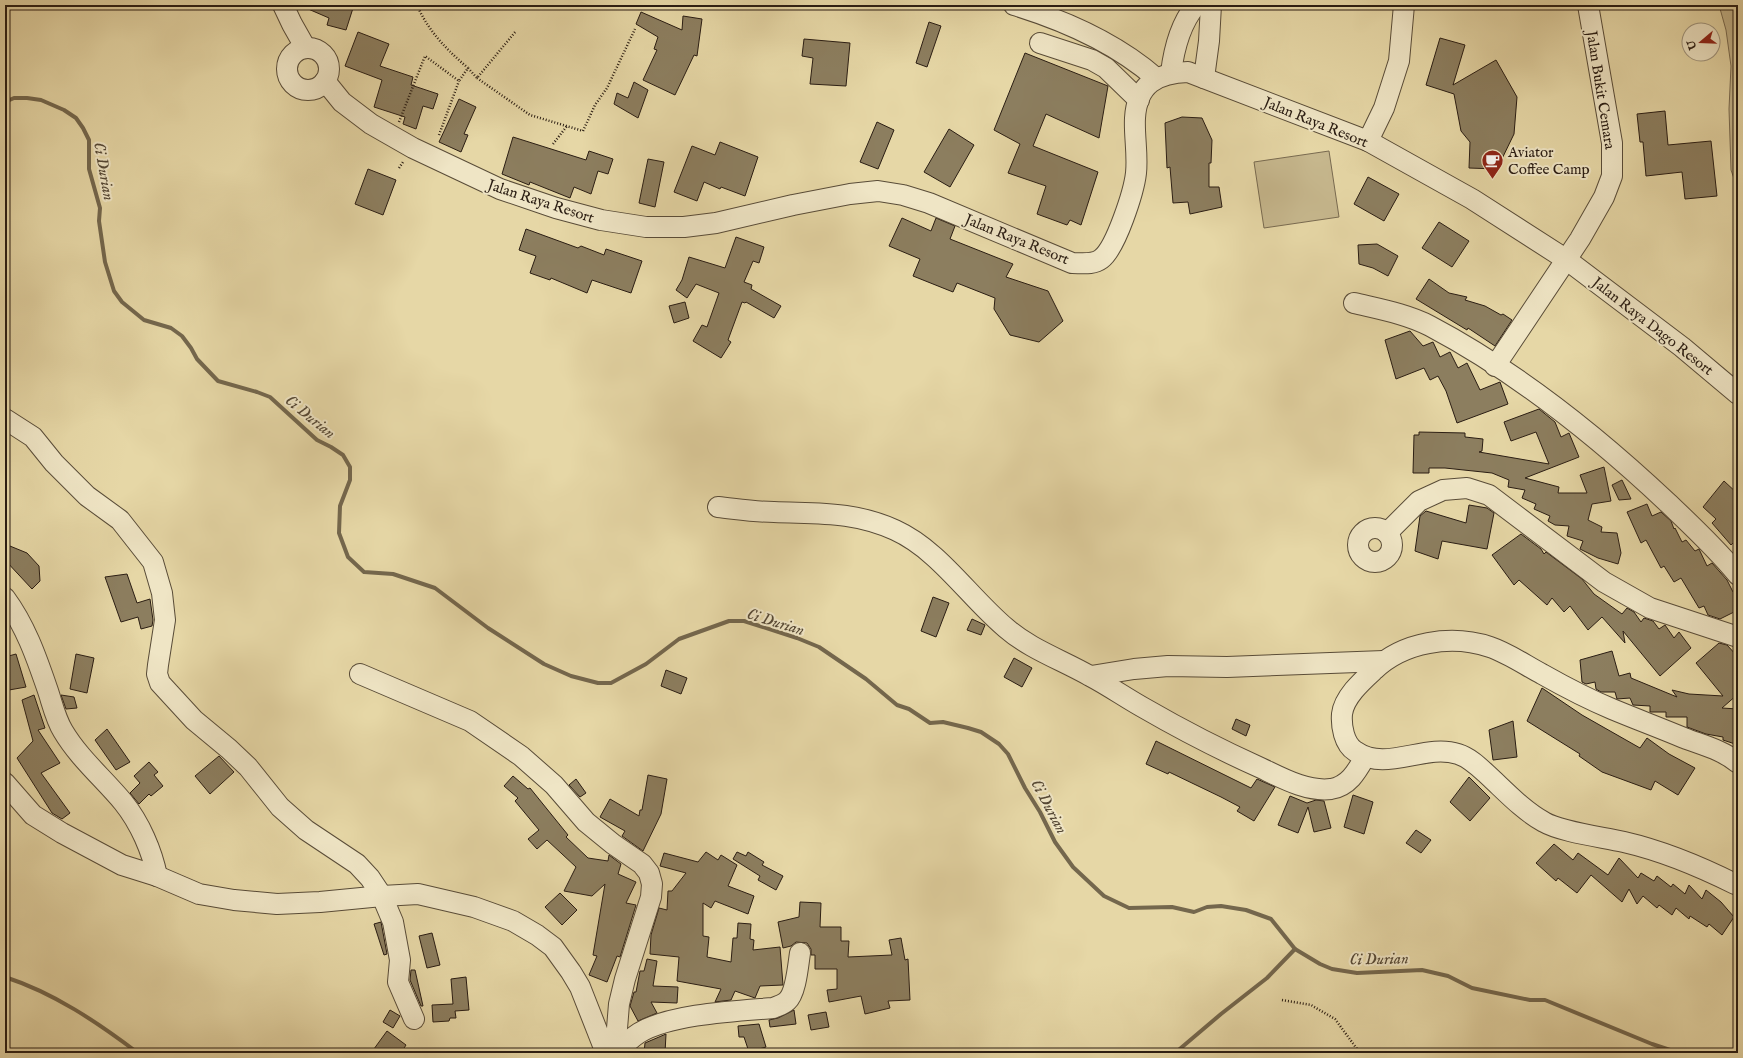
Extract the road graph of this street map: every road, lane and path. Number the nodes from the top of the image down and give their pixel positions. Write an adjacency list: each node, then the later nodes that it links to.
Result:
1 (283, 5): 11 (street)
2 (417, 5): 12 (path)
3 (1014, 5): 13 (street)
4 (1196, 5): 13 (street)
5 (1211, 5): 15 (street)
6 (1404, 5): 22 (street)
7 (1588, 5): 24 (street, Jalan Bukit Cemara)
8 (635, 29): 19 (path)
9 (516, 31): 14 (path)
10 (1040, 43): 18 (street)
11 (305, 47): 16 (street); 16 (street)
12 (468, 68): 14 (path); 17 (path)
13 (1163, 75): 15 (street, Jalan Raya Resort); 18 (street, Jalan Raya Resort)
14 (477, 78): 19 (path)
15 (1204, 78): 22 (street, Jalan Raya Resort)
16 (325, 81): 21 (street, Jalan Raya Resort)
17 (459, 81): 20 (path); 21 (path)
18 (1139, 100): 21 (street, Jalan Raya Resort)
19 (567, 126): 23 (path)
20 (439, 135)
21 (393, 137)
22 (1368, 141): 24 (street, Jalan Raya Resort)
23 (553, 144)
24 (1567, 260): 26 (street, Jalan Bukit Cemara); 27 (street, Jalan Raya Dago Resort)
25 (1354, 303): 26 (street)
26 (1495, 366): 31 (street)
27 (1738, 394)
28 (5, 419): 42 (street)
29 (718, 507): 36 (street)
30 (1386, 533): 33 (street)
31 (1738, 575)
32 (5, 598): 40 (street)
33 (1738, 637)
34 (1384, 661): 36 (street); 37 (street); 38 (street)
35 (360, 674): 47 (street)
36 (1092, 676): 37 (street)
37 (1365, 757): 41 (street)
38 (1738, 763)
39 (5, 783): 40 (street)
40 (158, 876): 42 (street)
41 (1735, 884)
42 (382, 896): 45 (street); 46 (street)
43 (800, 953): 47 (street)
44 (1282, 1000): 48 (path)
45 (414, 1019)
46 (606, 1053)
47 (615, 1053)
48 (1360, 1053)

